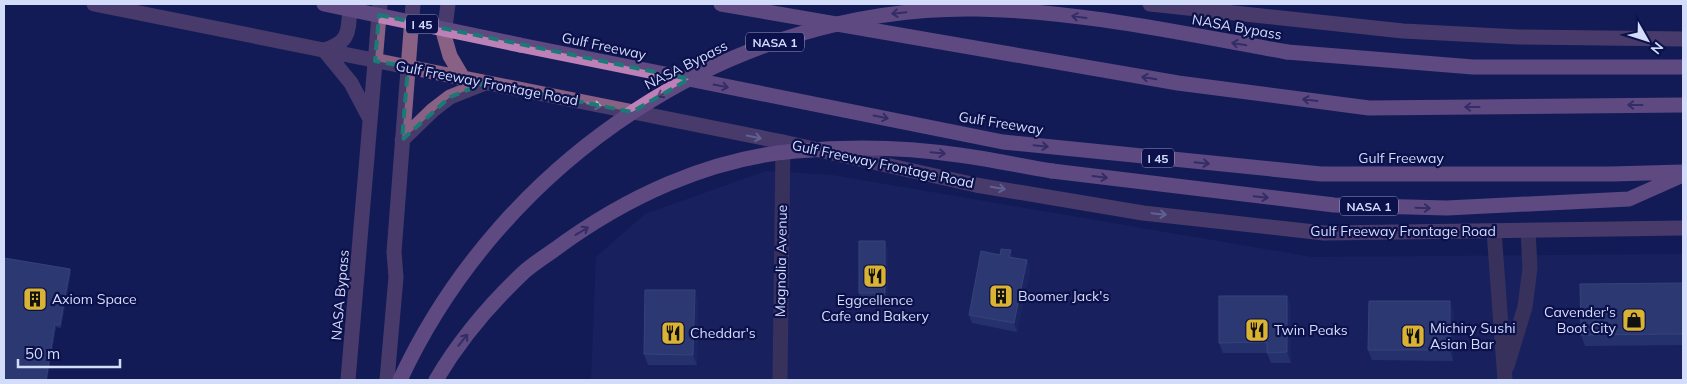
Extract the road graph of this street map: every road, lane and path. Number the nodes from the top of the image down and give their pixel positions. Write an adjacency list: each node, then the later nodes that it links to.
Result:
1 (94, 4): 10 (main road, Gulf Freeway Frontage Road)
2 (324, 4): 20 (highway, Gulf Freeway / I 45, one-way to 20, bridge)
3 (350, 4): 10 (main road)
4 (380, 4): 11 (main road, NASA Bypass)
5 (413, 4): 12 (main road)
6 (448, 4): 14 (main road)
7 (721, 4): 16 (highway, one-way to 7)
8 (1150, 4): 9 (main road)
9 (1683, 39)
10 (324, 50): 11 (main road, Gulf Freeway Frontage Road); 17 (main road)
11 (375, 60): 12 (main road, Gulf Freeway Frontage Road); 17 (main road, NASA Bypass)
12 (408, 67): 14 (main road, Gulf Freeway Frontage Road); 18 (main road)
13 (1683, 67): 27 (highway, NASA Bypass / NASA 1, one-way to 27, bridge)
14 (463, 78): 15 (main road, Gulf Freeway Frontage Road)
15 (485, 83): 18 (main road); 19 (main road, Gulf Freeway Frontage Road, one-way to 19)
16 (1683, 105)
17 (370, 119): 25 (main road, NASA Bypass)
18 (402, 140): 26 (main road)
19 (783, 142): 22 (main road, Gulf Freeway Frontage Road, one-way to 22); 29 (street, Magnolia Avenue)
20 (1683, 173): 28 (highway, NASA 1, one-way to 20, bridge)
21 (1683, 228): 23 (main road, Gulf Freeway Frontage Road)
22 (1494, 230): 23 (main road, Gulf Freeway Frontage Road); 24 (street)
23 (1528, 231): 24 (street)
24 (1505, 378)
25 (348, 380)
26 (388, 380)
27 (400, 380)
28 (436, 380)
29 (780, 380)

